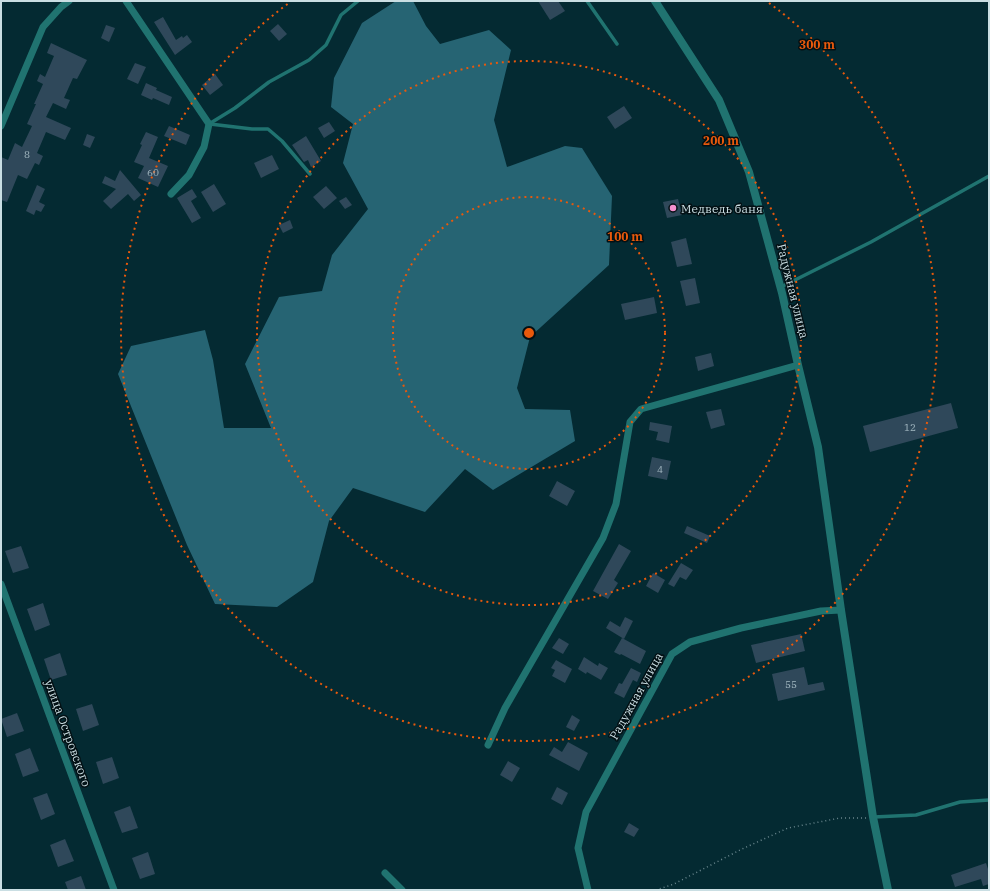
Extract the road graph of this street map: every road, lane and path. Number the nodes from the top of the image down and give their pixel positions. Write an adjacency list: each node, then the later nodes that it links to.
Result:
1 (69, 1): 8 (street)
2 (126, 1): 7 (street)
3 (358, 1): 7 (lane)
4 (588, 1): 6 (lane)
5 (655, 1): 12 (street, Радужная улица)
6 (617, 44)
7 (209, 124): 9 (lane); 11 (street)
8 (1, 126)
9 (310, 174)
10 (989, 176): 12 (lane)
11 (171, 194)
12 (781, 287): 13 (street, Радужная улица)
13 (798, 365): 15 (street, Радужная улица); 16 (street)
14 (1, 584): 20 (street, улица Островского)
15 (841, 610): 18 (street, Радужная улица); 22 (street, Радужная улица)
16 (488, 745)
17 (989, 800): 18 (lane)
18 (874, 817): 23 (path); 24 (street, Радужная улица)
19 (385, 873): 21 (street)
20 (114, 890)
21 (402, 890)
22 (588, 890)
23 (656, 890)
24 (888, 890)

